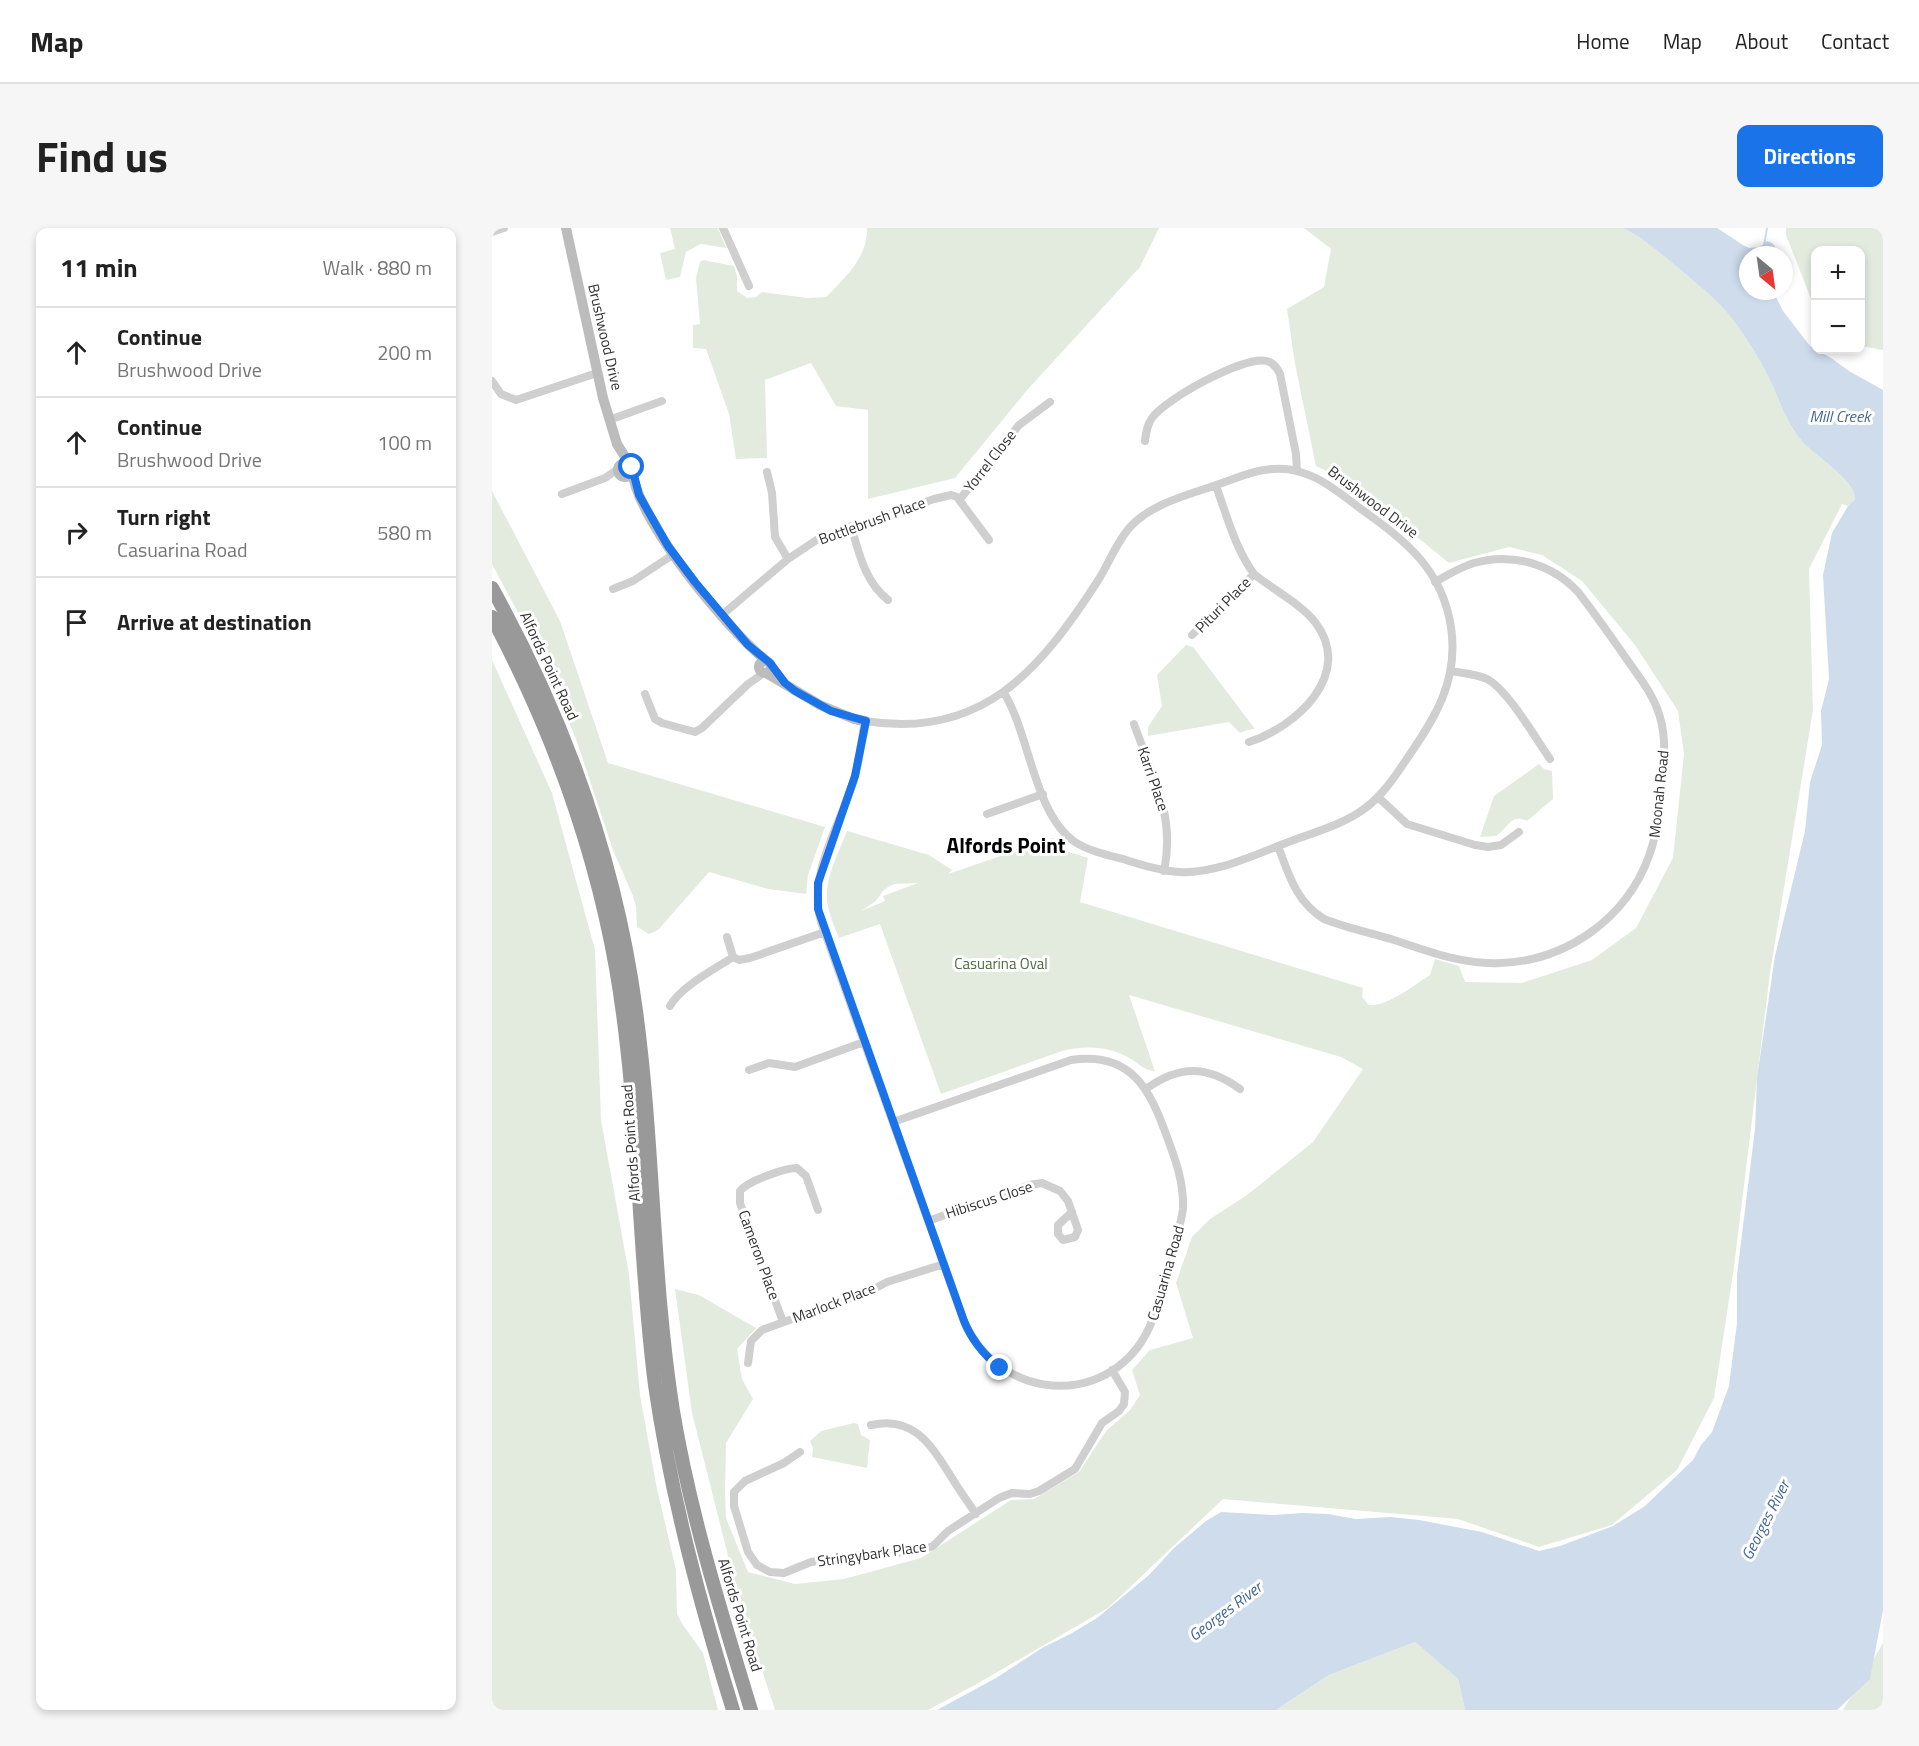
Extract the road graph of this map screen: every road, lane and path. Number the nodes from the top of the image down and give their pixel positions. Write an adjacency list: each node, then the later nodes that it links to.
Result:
1 (504, 228): 4 (street)
2 (723, 228): 5 (street)
3 (565, 230): 6 (street, Brushwood Drive)
4 (492, 232)
5 (749, 286)
6 (597, 373): 7 (street); 10 (street, Brushwood Drive)
7 (492, 381)
8 (662, 401): 10 (street)
9 (1050, 402): 17 (street, Yorrel Close)
10 (609, 420): 12 (street, Brushwood Drive)
11 (1145, 441): 13 (street)
12 (624, 470): 16 (street); 20 (street, Brushwood Drive)
13 (1296, 471): 15 (street, Brushwood Drive); 23 (street, Brushwood Drive)
14 (767, 472): 21 (street)
15 (1216, 486): 22 (street); 32 (street, Brushwood Drive)
16 (562, 494)
17 (960, 499): 18 (street, Bottlebrush Place); 19 (street)
18 (851, 526): 21 (street, Bottlebrush Place); 26 (street)
19 (989, 540)
20 (674, 554): 25 (street); 27 (street, Brushwood Drive)
21 (788, 559): 27 (street, Bottlebrush Place)
22 (1254, 574): 29 (street, Pituri Place); 36 (street)
23 (1435, 582): 31 (street, Brushwood Drive); 42 (street, Moonah Road)
24 (492, 588): 64 (highway, Alfords Point Road)
25 (613, 589)
26 (888, 600)
27 (722, 615): 30 (street, Brushwood Drive)
28 (492, 617): 63 (highway, Alfords Point Road)
29 (1192, 635)
30 (765, 668): 33 (street); 34 (street, Brushwood Drive)
31 (1451, 671): 37 (street); 39 (street, Brushwood Drive)
32 (1004, 693): 34 (street, Brushwood Drive); 38 (street, Brushwood Drive)
33 (645, 694)
34 (866, 721): 44 (street, Casuarina Road)
35 (1134, 724): 43 (street, Karri Place)
36 (1249, 742)
37 (1550, 759)
38 (1043, 794): 40 (street); 43 (street, Brushwood Drive)
39 (1378, 797): 41 (street); 42 (street, Brushwood Drive)
40 (987, 814)
41 (1519, 832)
42 (1278, 846): 43 (street, Brushwood Drive)
43 (1164, 871)
44 (825, 932): 46 (street); 48 (street, Casuarina Road)
45 (727, 937): 46 (street)
46 (733, 957): 47 (street)
47 (670, 1006)
48 (864, 1042): 49 (street); 52 (street, Casuarina Road)
49 (749, 1070)
50 (1146, 1089): 51 (street); 52 (street, Casuarina Road); 59 (street, Casuarina Road)
51 (1240, 1089)
52 (893, 1122): 55 (street, Casuarina Road)
53 (818, 1210): 57 (street, Cameron Place)
54 (1072, 1212): 55 (street, Hibiscus Close)
55 (928, 1221): 56 (street, Casuarina Road)
56 (944, 1264): 57 (street, Marlock Place); 59 (street, Casuarina Road)
57 (783, 1322): 58 (street, Marlock Place)
58 (748, 1364)
59 (1112, 1370): 62 (street, Stringybark Place)
60 (871, 1425): 62 (street)
61 (800, 1452): 62 (street, Stringybark Place)
62 (976, 1514)
63 (733, 1710)
64 (751, 1710)

